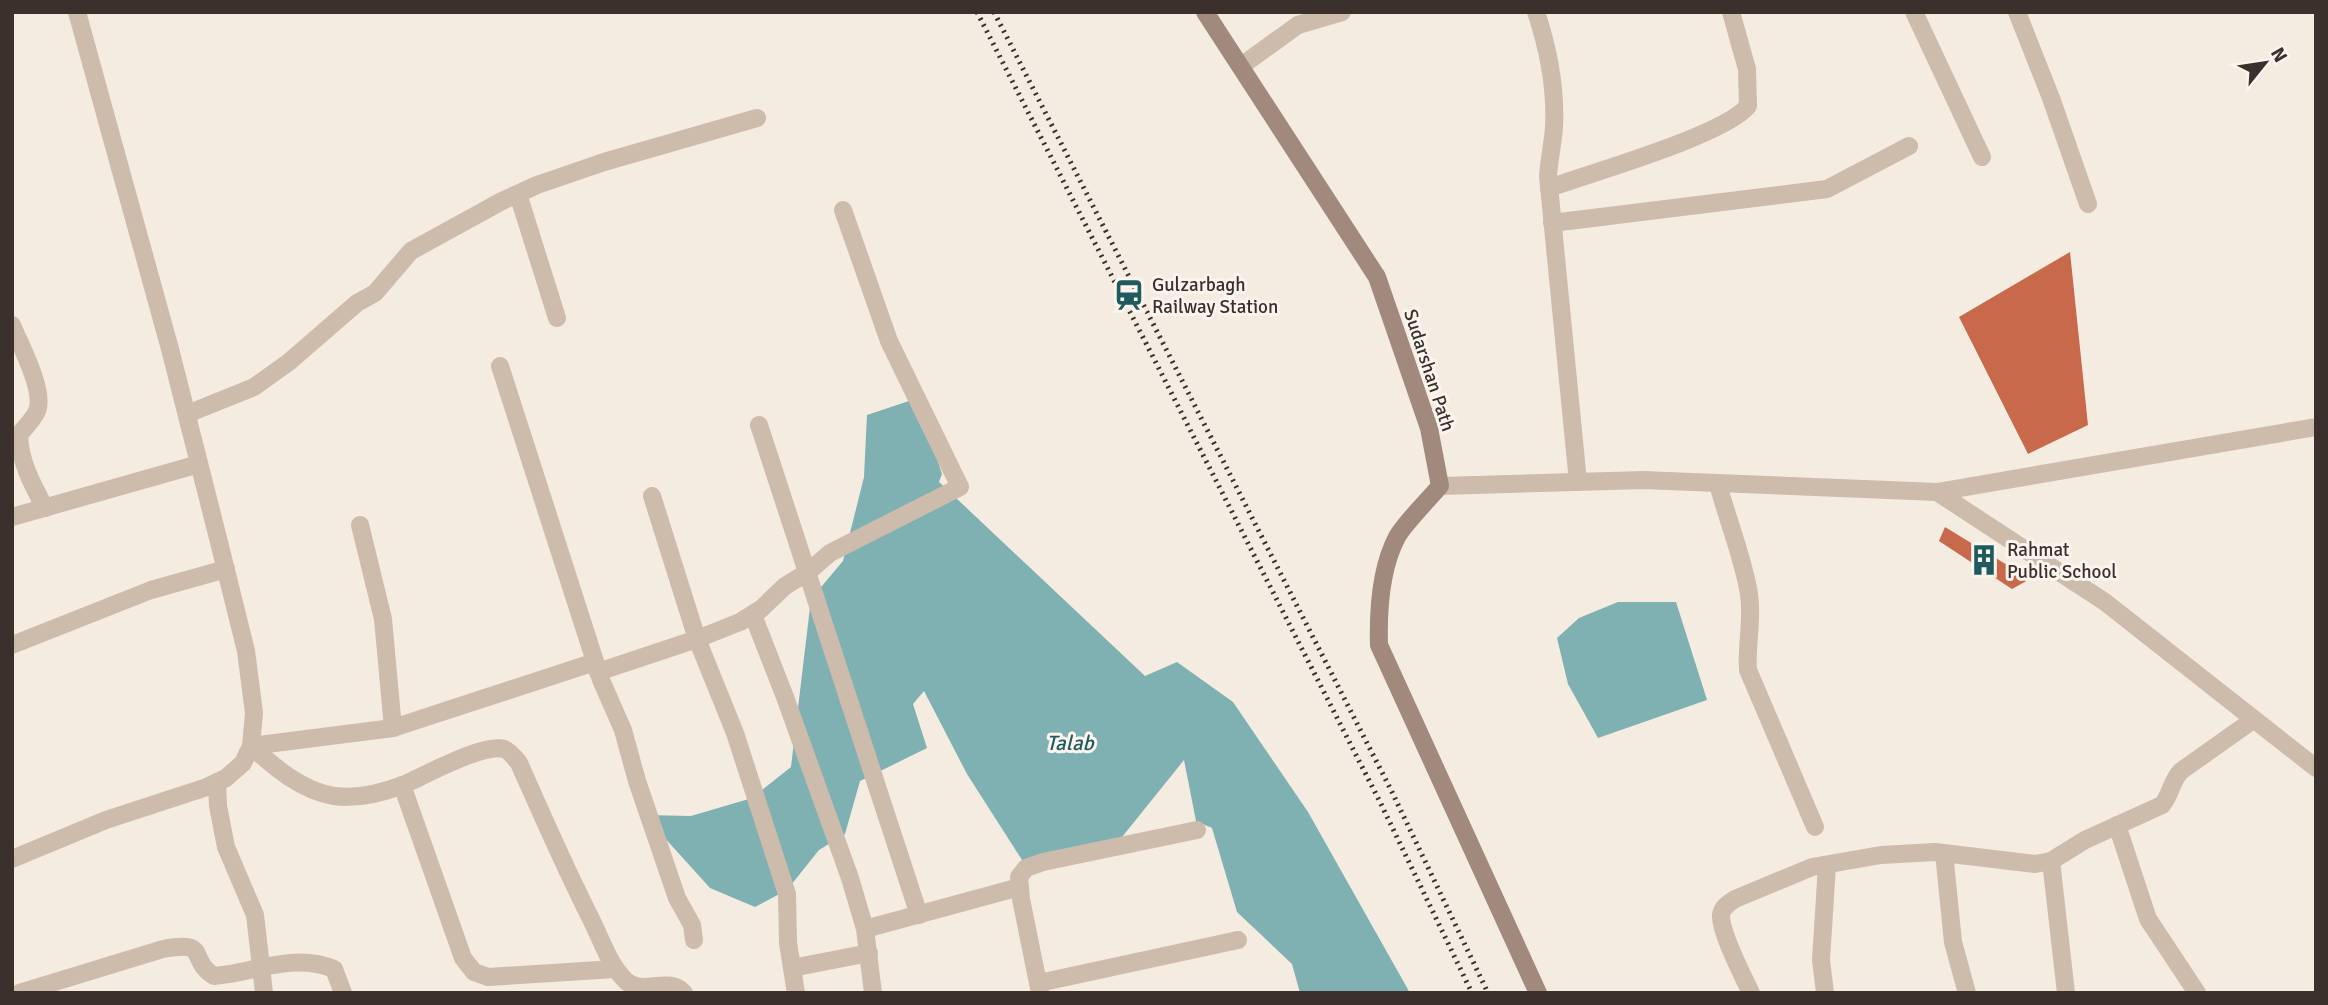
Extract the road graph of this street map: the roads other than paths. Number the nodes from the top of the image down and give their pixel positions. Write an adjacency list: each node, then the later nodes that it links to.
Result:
1 (77, 12): 20 (street)
2 (1205, 12): 8 (main road, Sudarshan Path)
3 (1342, 12): 8 (street)
4 (1536, 12): 12 (street)
5 (1731, 12): 12 (street)
6 (1914, 12): 11 (street)
7 (2017, 12): 14 (street)
8 (1241, 66): 26 (main road, Sudarshan Path)
9 (757, 118): 13 (street)
10 (1909, 146): 16 (street)
11 (1982, 157)
12 (1549, 188): 16 (street)
13 (518, 194): 17 (street); 20 (street)
14 (2088, 204)
15 (843, 210): 33 (street)
16 (1552, 223): 24 (street)
17 (557, 318)
18 (12, 325): 29 (street)
19 (500, 366): 37 (street)
20 (187, 414): 23 (street)
21 (759, 425): 33 (street)
22 (2316, 427): 27 (street)
23 (199, 464): 29 (street); 32 (street)
24 (1578, 482): 25 (street); 26 (street)
25 (1718, 484): 27 (street); 45 (street)
26 (1440, 486): 67 (main road)
27 (1937, 492): 38 (street)
28 (652, 496): 35 (street)
29 (44, 508): 30 (street)
30 (12, 517)
31 (360, 525): 39 (street)
32 (226, 569): 36 (street); 40 (street)
33 (808, 572): 34 (street); 52 (street)
34 (752, 615): 35 (street); 53 (street)
35 (697, 639): 37 (street); 58 (street)
36 (12, 645)
37 (596, 667): 39 (street); 54 (street)
38 (2253, 720): 41 (street); 44 (street)
39 (393, 728): 40 (street)
40 (251, 746): 42 (street); 43 (street)
41 (2316, 768)
42 (217, 782): 48 (street); 57 (street)
43 (402, 785): 59 (street); 59 (street)
44 (2117, 825): 49 (street); 72 (street)
45 (1815, 827)
46 (1197, 830): 51 (street)
47 (1944, 853): 49 (street); 50 (street); 70 (street)
48 (12, 859)
49 (2051, 862): 71 (street)
50 (1827, 865): 68 (street); 69 (street)
51 (1020, 887): 52 (street); 60 (street)
52 (919, 915): 53 (street)
53 (865, 929): 56 (street)
54 (694, 940)
55 (1238, 940): 60 (street)
56 (869, 953): 58 (street); 66 (street)
57 (261, 967): 61 (street); 62 (street); 63 (street)
58 (792, 968): 65 (street)
59 (615, 969): 64 (street)
60 (1039, 988)
61 (21, 992)
62 (264, 993)
63 (343, 993)
64 (684, 993)
65 (796, 993)
66 (873, 993)
67 (1538, 993)
68 (1751, 993)
69 (1825, 993)
70 (1967, 993)
71 (2066, 993)
72 (2197, 993)

